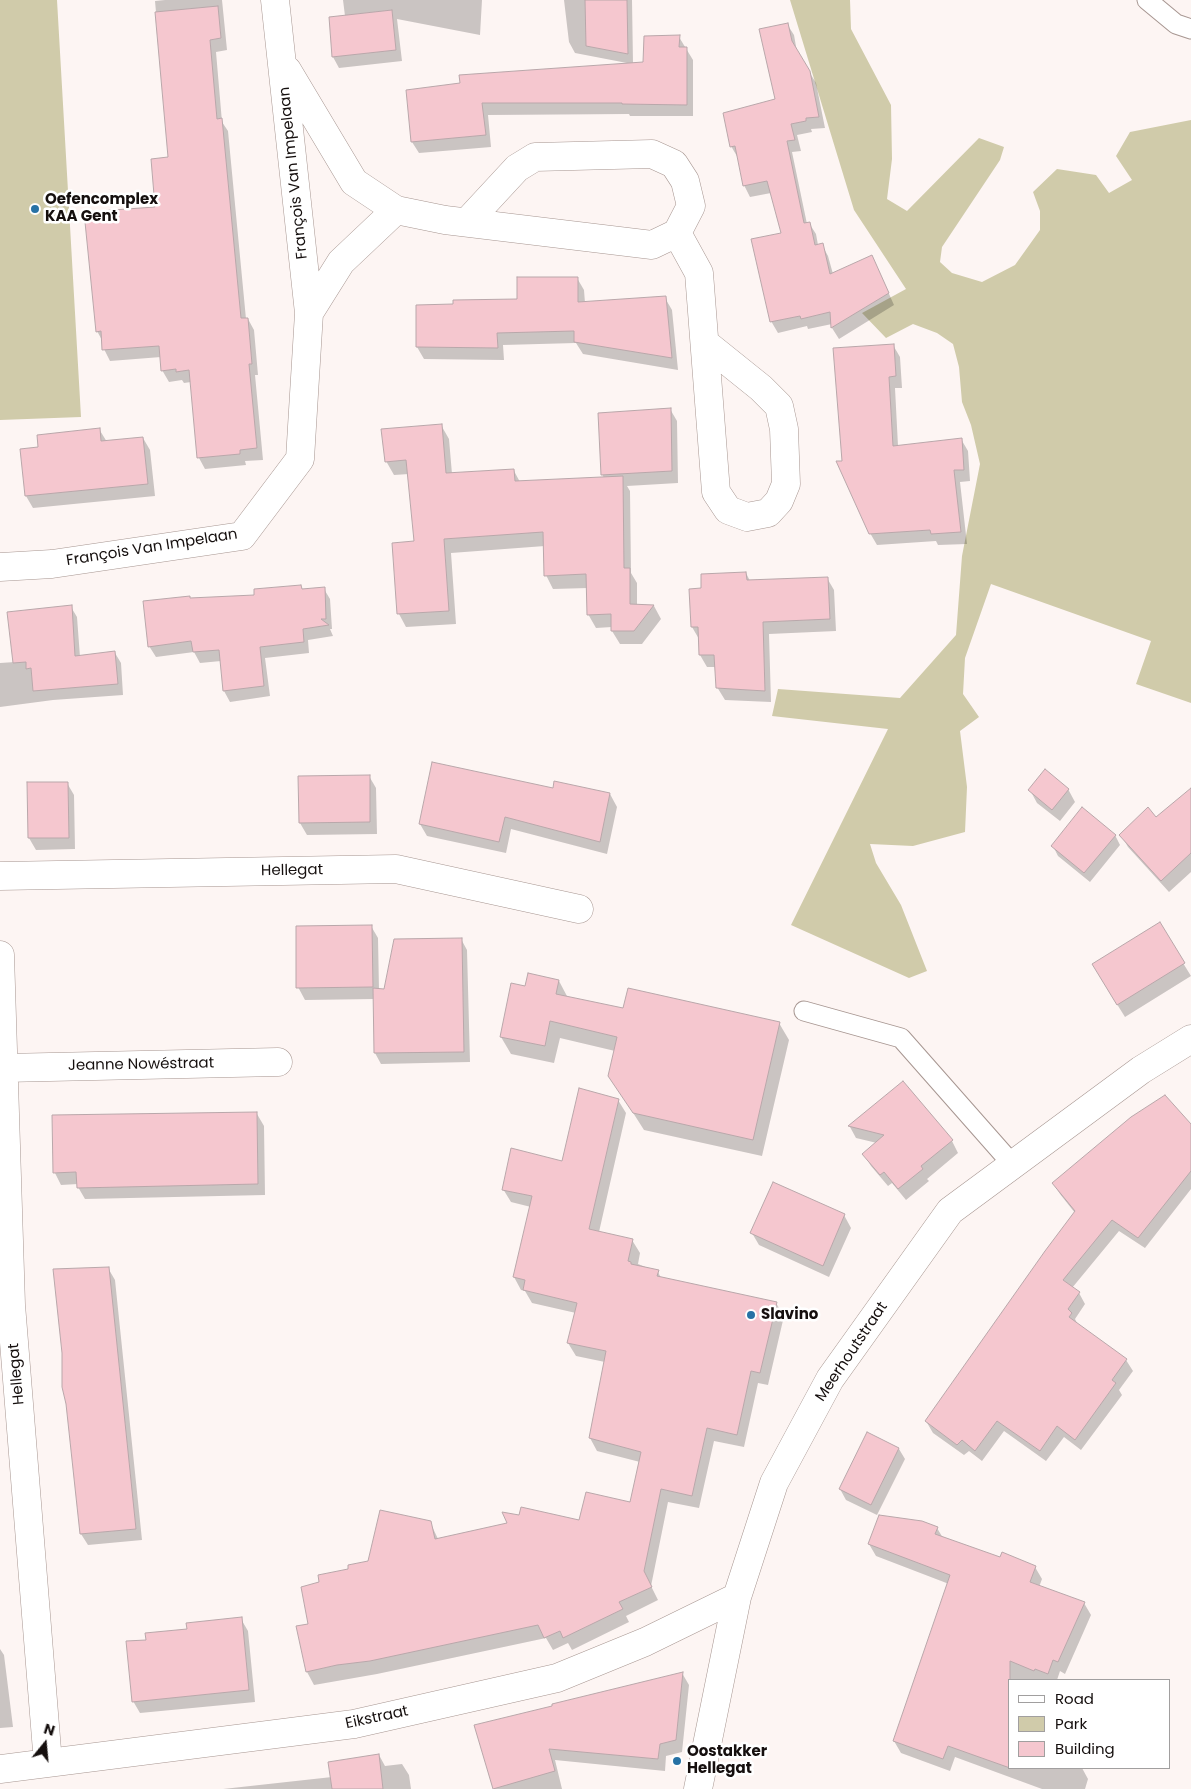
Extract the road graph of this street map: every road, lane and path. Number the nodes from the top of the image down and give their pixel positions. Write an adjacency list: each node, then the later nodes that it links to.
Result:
1 (275, 0): 4 (street, François Van Impelaan)
2 (1148, 0): 3 (lane)
3 (1191, 29)
4 (282, 62): 5 (street, François Van Impelaan); 8 (street, François Van Impelaan)
5 (396, 210): 6 (street, François Van Impelaan); 8 (street, François Van Impelaan)
6 (467, 222): 7 (street, François Van Impelaan); 7 (street)
7 (677, 233): 9 (street)
8 (309, 313): 10 (street, François Van Impelaan)
9 (705, 343): 9 (street)
10 (0, 567)
11 (0, 876): 12 (street, Hellegat)
12 (579, 909)
13 (0, 955): 17 (street, Hellegat)
14 (804, 1011): 18 (lane)
15 (1191, 1039): 18 (street, Meerhoutstraat)
16 (278, 1062): 17 (street, Jeanne Nowéstraat)
17 (4, 1068): 20 (street, Hellegat)
18 (1012, 1165): 19 (street, Meerhoutstraat)
19 (736, 1597): 20 (street, Eikstraat); 22 (street, Meerhoutstraat)
20 (48, 1763): 21 (street, Eikstraat)
21 (0, 1769)
22 (698, 1789)

